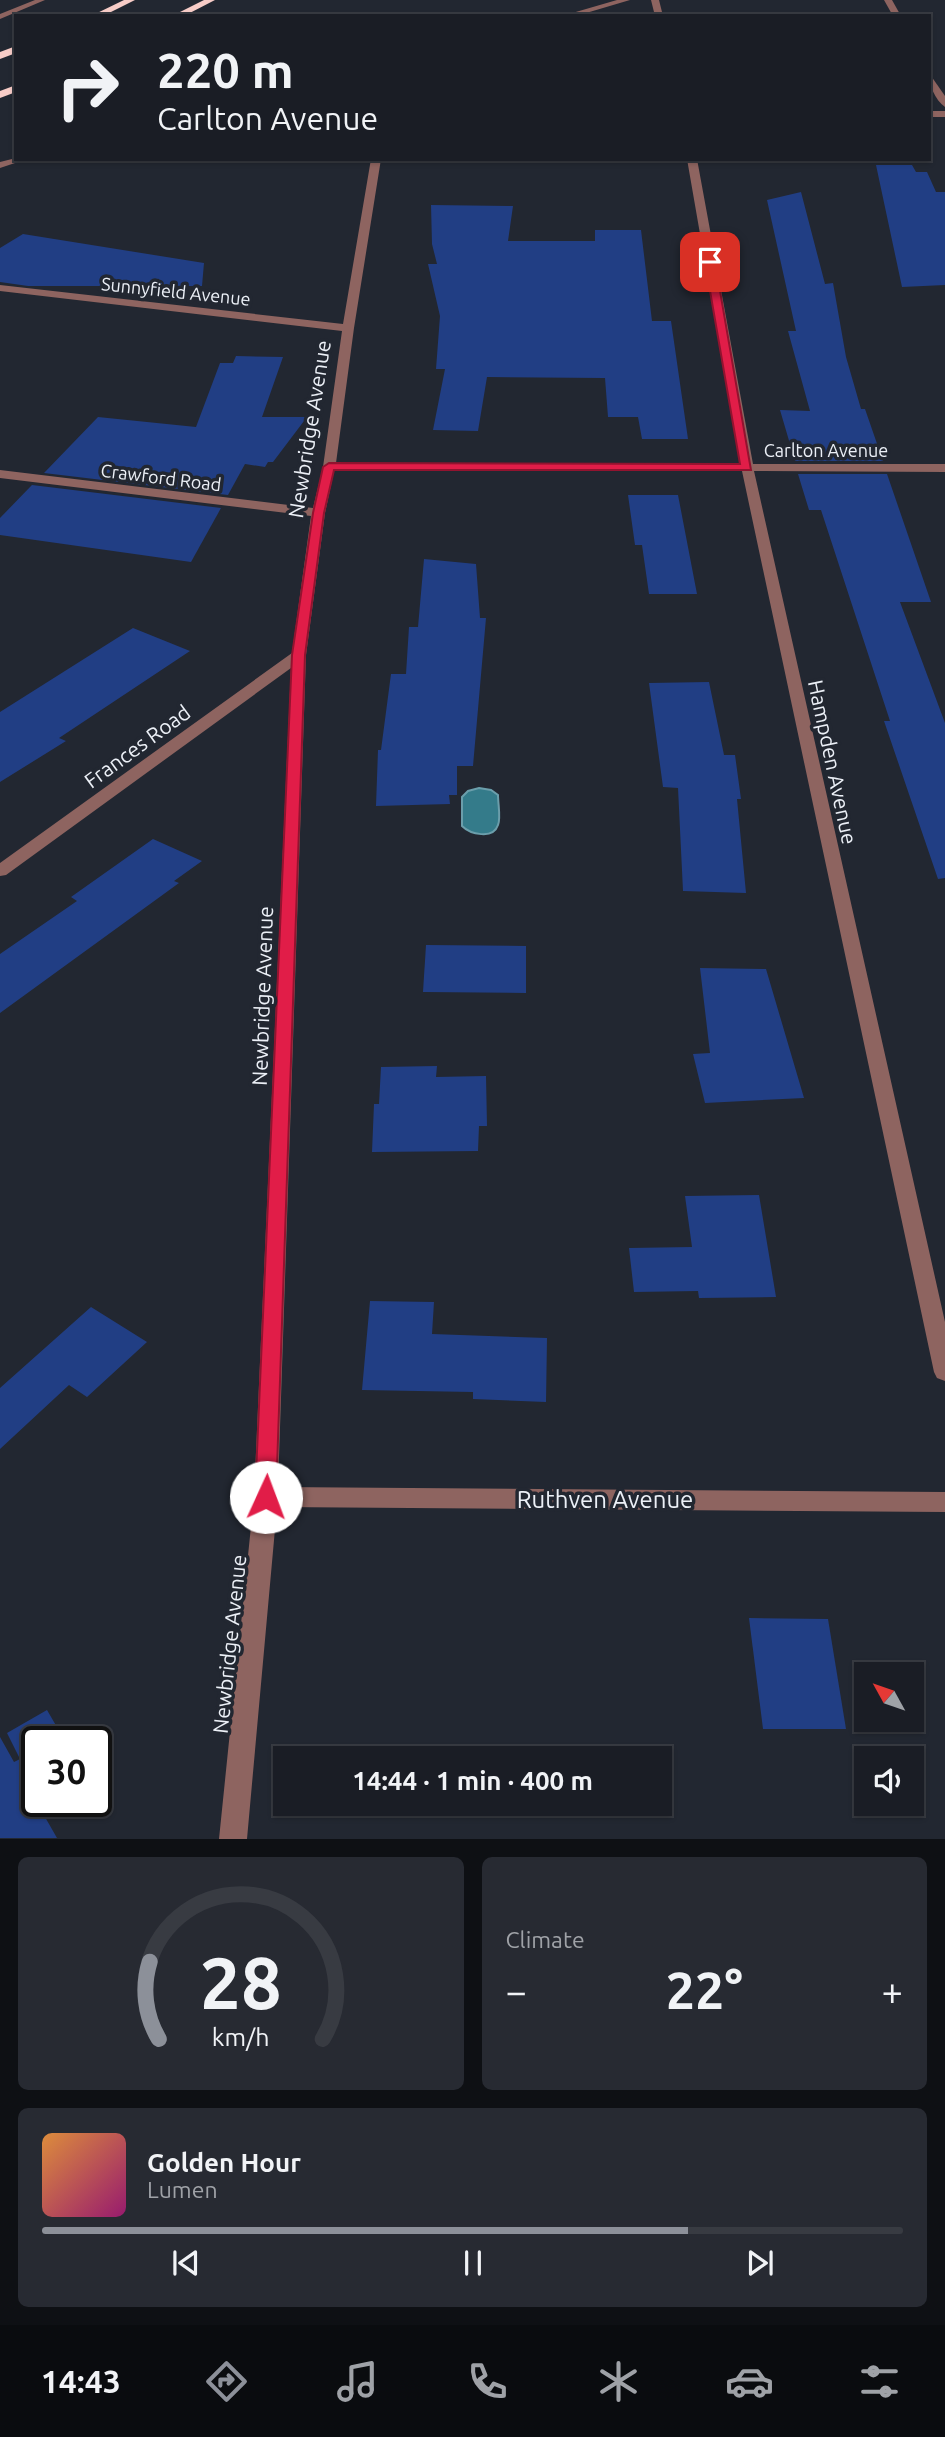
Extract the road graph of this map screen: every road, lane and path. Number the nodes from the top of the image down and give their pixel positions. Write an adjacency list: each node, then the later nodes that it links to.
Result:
1 (41, 0): 8 (street)
2 (131, 0): 5 (highway)
3 (211, 0): 6 (highway)
4 (626, 0): 7 (street)
5 (100, 14)
6 (180, 14)
7 (574, 14)
8 (0, 16)
9 (931, 79): 10 (street)
10 (945, 104)
11 (376, 161): 14 (street, Newbridge Avenue)
12 (692, 161): 16 (street, Hampden Avenue)
13 (0, 288): 14 (street, Sunnyfield Avenue)
14 (348, 328): 15 (street, Newbridge Avenue)
15 (329, 467): 16 (street, Carlton Avenue); 19 (street, Newbridge Avenue)
16 (747, 467): 17 (street, Carlton Avenue); 22 (street, Hampden Avenue)
17 (945, 468)
18 (0, 474): 19 (street, Crawford Road)
19 (318, 513): 20 (street, Newbridge Avenue)
20 (299, 655): 21 (street, Frances Road); 23 (street, Newbridge Avenue)
21 (0, 871)
22 (945, 1372)
23 (266, 1497): 24 (street, Ruthven Avenue); 25 (street, Newbridge Avenue)
24 (945, 1502)
25 (233, 1839)

